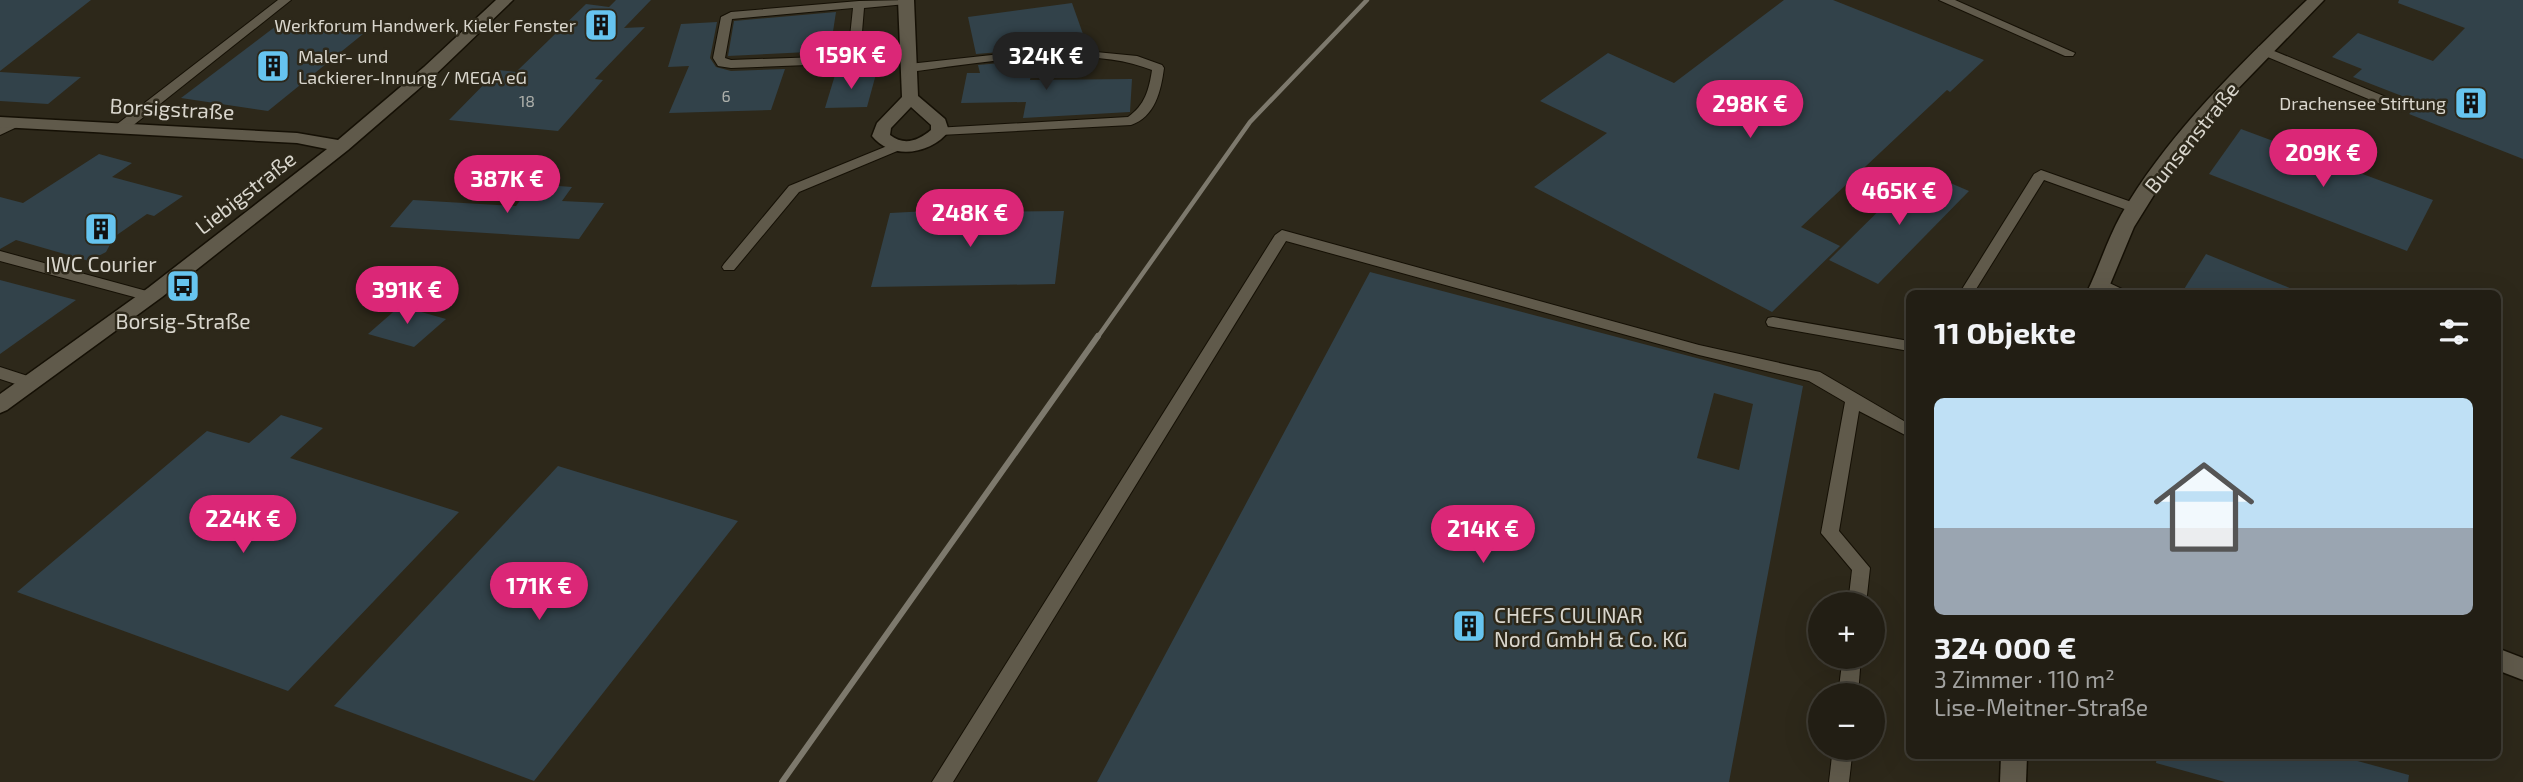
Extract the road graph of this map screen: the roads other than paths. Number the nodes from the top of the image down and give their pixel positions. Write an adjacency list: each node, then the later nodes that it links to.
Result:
1 (285, 0): 14 (lane)
2 (505, 0): 16 (street, Liebigstraße)
3 (906, 0): 6 (lane); 10 (street)
4 (1945, 0): 8 (lane)
5 (2316, 0): 7 (street, Bunsenstraße)
6 (859, 4): 9 (lane); 9 (lane)
7 (2262, 50): 12 (lane); 18 (street, Bunsenstraße)
8 (2069, 53)
9 (854, 60): 10 (lane)
10 (909, 63): 11 (street); 15 (lane)
11 (910, 98): 15 (street); 17 (street)
12 (2399, 107)
13 (5, 125): 14 (street, Borsigstraße)
14 (121, 128): 16 (street, Borsigstraße)
15 (940, 131): 17 (street)
16 (342, 146): 23 (street, Liebigstraße)
17 (897, 146): 20 (lane)
18 (2135, 208): 21 (street, Bunsenstraße); 22 (lane)
19 (0, 256): 23 (lane)
20 (729, 267)
21 (2099, 289)
22 (1968, 290)
23 (149, 296): 27 (street, Liebigstraße)
24 (1773, 321): 25 (lane)
25 (1906, 345)
26 (0, 373): 27 (lane)
27 (31, 383): 29 (street, Liebigstraße)
28 (1853, 400): 30 (lane); 31 (lane); 36 (lane)
29 (0, 405)
30 (1906, 429)
31 (1858, 592)
32 (2501, 661): 33 (street)
33 (2523, 669)
34 (2014, 759): 38 (street)
35 (1842, 760): 37 (lane)
36 (942, 782)
37 (1839, 782)
38 (2013, 782)

